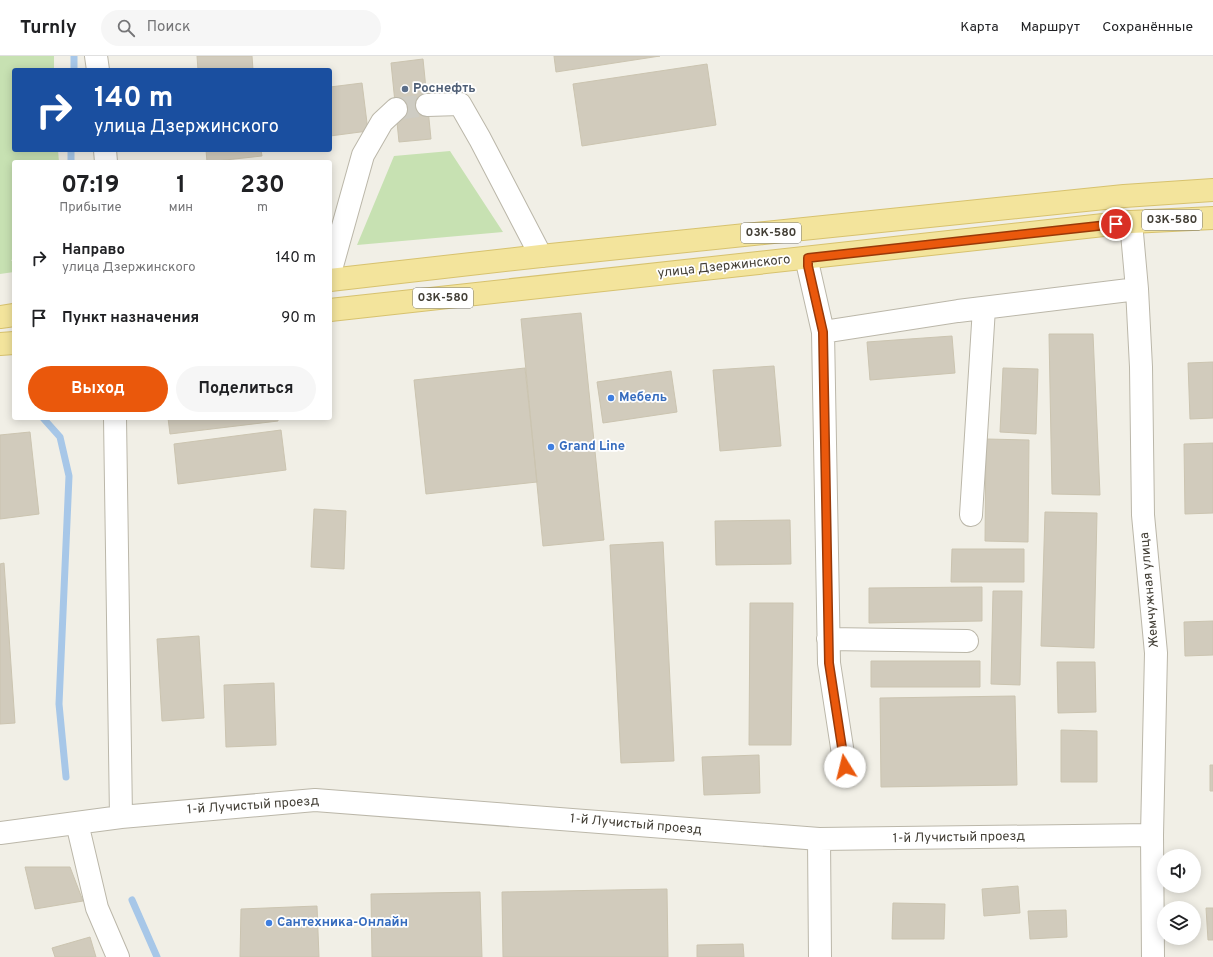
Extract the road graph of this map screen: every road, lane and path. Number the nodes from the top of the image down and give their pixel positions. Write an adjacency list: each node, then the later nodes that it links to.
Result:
1 (96, 56): 2 (street)
2 (98, 68)
3 (427, 106): 8 (street)
4 (396, 109): 10 (street)
5 (1213, 190): 8 (main road, 03К-580)
6 (1213, 218): 7 (main road, улица Дзержинского / 03К-580)
7 (1131, 222): 9 (main road, улица Дзержинского / 03К-580); 12 (street, Жемчужная улица)
8 (541, 256): 11 (main road, 03К-580)
9 (808, 258): 14 (main road, улица Дзержинского / 03К-580); 17 (street)
10 (332, 266)
11 (332, 280)
12 (1137, 289): 13 (street); 28 (street, Жемчужная улица)
13 (984, 308): 17 (street); 21 (street)
14 (332, 310)
15 (12, 315): 16 (main road)
16 (0, 317)
17 (823, 332): 22 (street)
18 (12, 342): 19 (main road)
19 (0, 344)
20 (115, 420): 25 (street)
21 (971, 515)
22 (828, 639): 23 (street); 24 (street)
23 (967, 641)
24 (845, 767)
25 (121, 817): 26 (street, 1-й Лучистый проезд); 29 (street, 1-й Лучистый проезд)
26 (77, 823): 27 (street, 1-й Лучистый проезд); 30 (street)
27 (0, 833)
28 (1152, 835): 29 (street, 1-й Лучистый проезд); 32 (street, Жемчужная улица)
29 (819, 839): 31 (street)
30 (118, 957)
31 (820, 957)
32 (1153, 957)

